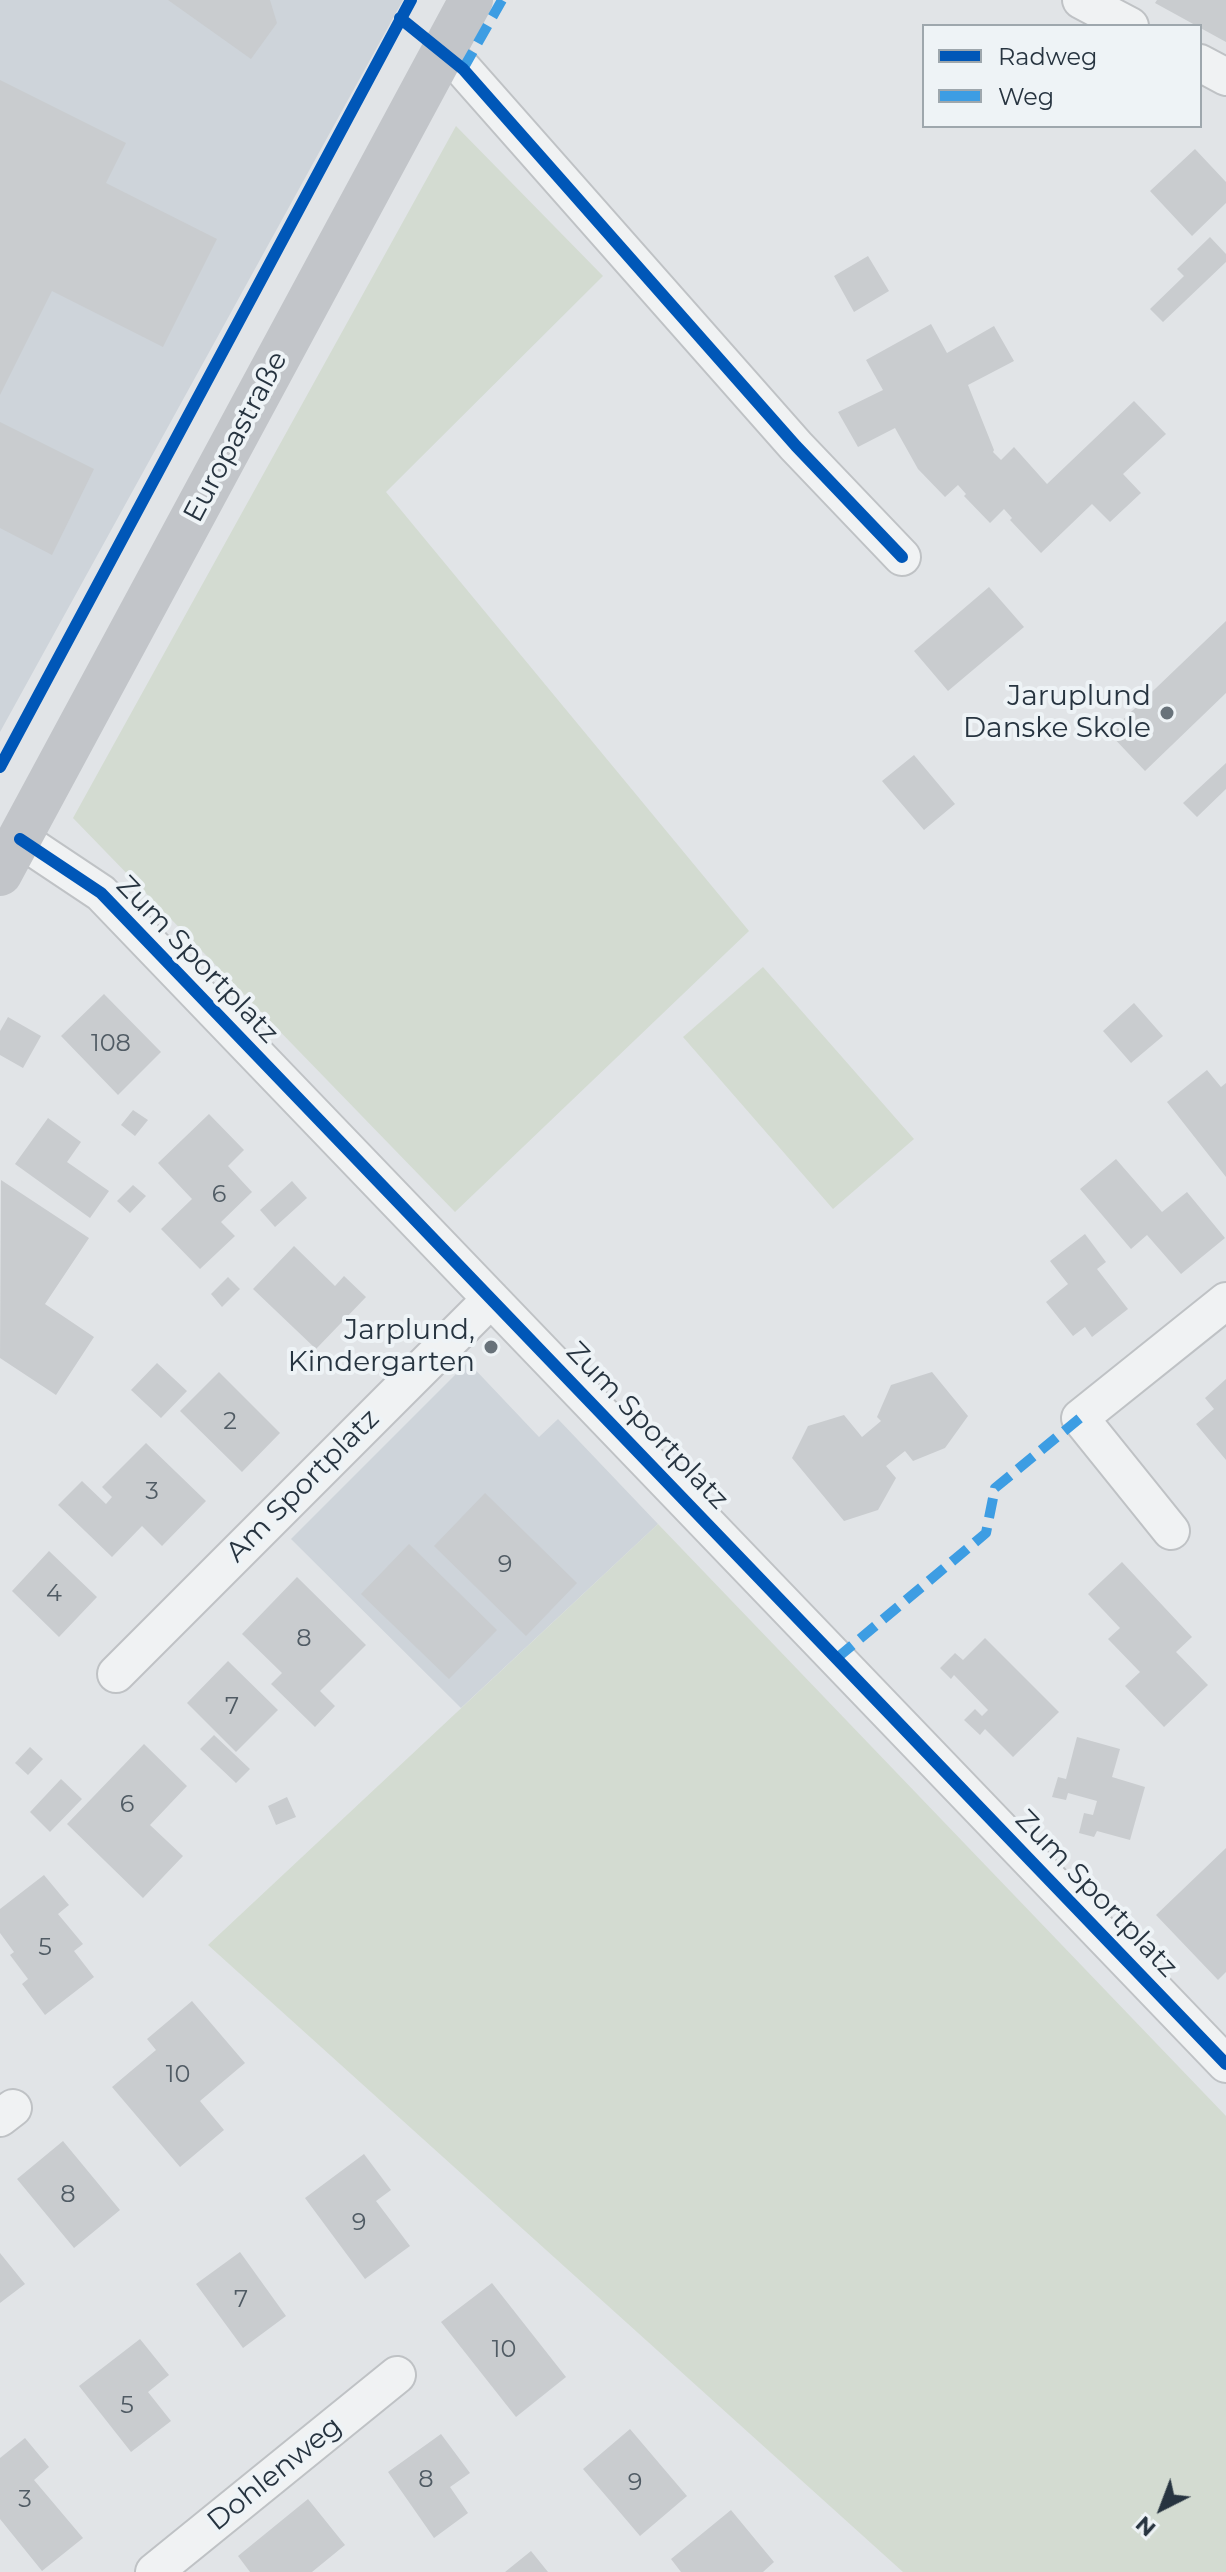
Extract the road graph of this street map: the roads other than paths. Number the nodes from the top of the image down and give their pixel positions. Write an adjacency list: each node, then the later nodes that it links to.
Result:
1 (471, 0): 4 (main road, Europastraße)
2 (1081, 0): 3 (street)
3 (1126, 24)
4 (441, 52): 7 (street); 8 (main road, Europastraße)
5 (1202, 64): 6 (street)
6 (1226, 77)
7 (902, 557)
8 (10, 856): 9 (street, Zum Sportplatz)
9 (491, 1299): 12 (street, Am Sportplatz); 13 (street, Zum Sportplatz)
10 (1226, 1301): 11 (street)
11 (1171, 1531)
12 (116, 1674)
13 (1226, 2064)
14 (397, 2375): 15 (street, Dohlenweg)
15 (154, 2572)

